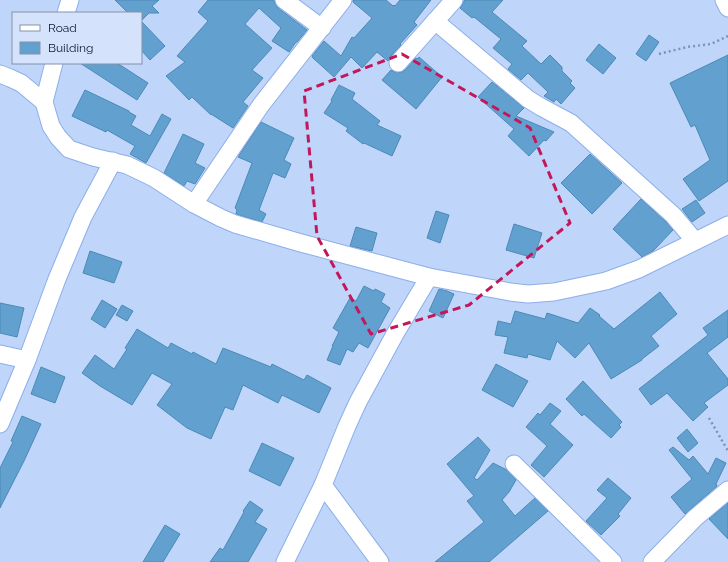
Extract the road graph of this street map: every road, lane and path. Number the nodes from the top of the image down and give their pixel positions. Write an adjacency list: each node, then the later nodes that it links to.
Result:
1 (70, 0): 7 (street)
2 (284, 0): 9 (street)
3 (343, 0): 9 (street)
4 (454, 0): 8 (street)
5 (724, 0): 6 (street)
6 (728, 8)
7 (66, 12)
8 (435, 21): 12 (street); 19 (street)
9 (322, 28): 17 (street)
10 (728, 36): 11 (path)
11 (659, 54)
12 (398, 63)
13 (54, 64): 15 (street)
14 (0, 74): 15 (street)
15 (44, 102): 16 (street)
16 (113, 161): 17 (street); 22 (street)
17 (194, 204): 20 (street)
18 (728, 225): 19 (street)
19 (695, 241): 20 (street)
20 (429, 277): 27 (street)
21 (0, 354): 22 (street)
22 (27, 360): 24 (street)
23 (709, 418): 25 (path)
24 (0, 424)
25 (728, 451)
26 (514, 464): 31 (street)
27 (323, 485): 29 (street); 30 (street)
28 (728, 490): 32 (street)
29 (285, 562)
30 (380, 562)
31 (613, 562)
32 (652, 562)

